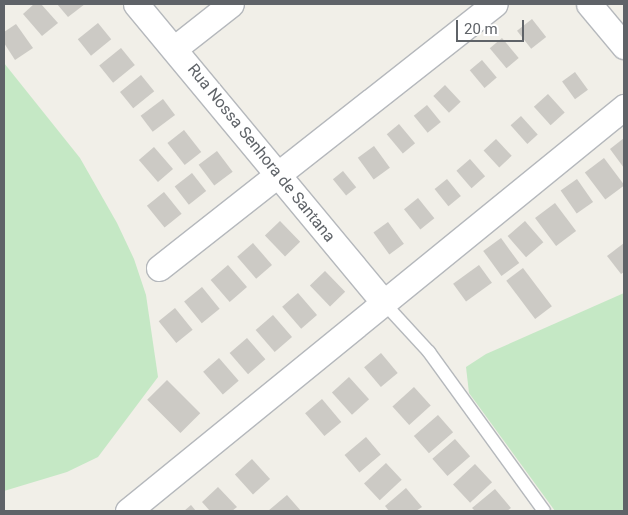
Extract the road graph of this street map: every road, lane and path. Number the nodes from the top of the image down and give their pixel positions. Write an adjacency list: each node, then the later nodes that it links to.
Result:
1 (136, 4): 6 (street, Rua Nossa Senhora de Santana)
2 (230, 4): 6 (street)
3 (494, 4): 8 (street)
4 (589, 4): 5 (street)
5 (624, 46)
6 (176, 48): 8 (street, Rua Nossa Senhora de Santana)
7 (624, 106): 10 (street)
8 (277, 174): 9 (street); 10 (street, Rua Nossa Senhora de Santana)
9 (159, 268)
10 (384, 303): 11 (street); 12 (lane)
11 (128, 511)
12 (544, 511)

